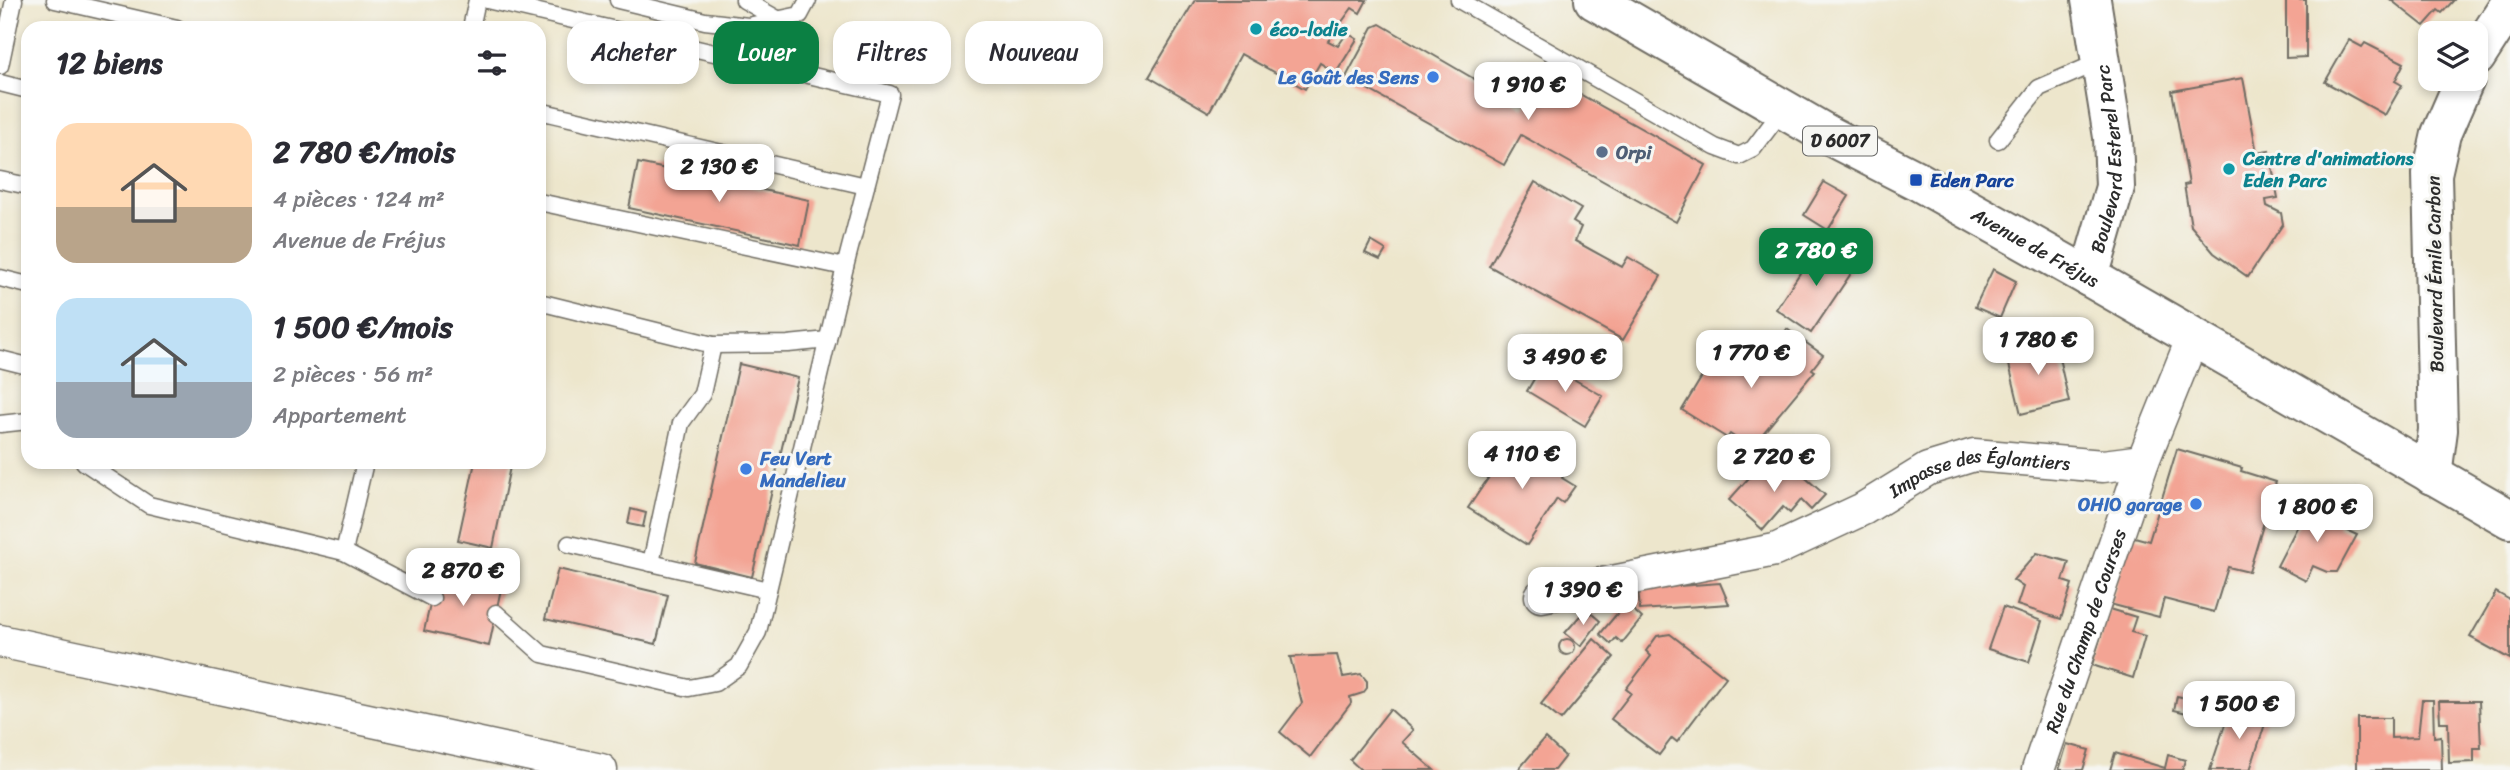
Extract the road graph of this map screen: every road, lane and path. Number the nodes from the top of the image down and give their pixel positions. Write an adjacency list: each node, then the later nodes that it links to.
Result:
1 (14, 0): 18 (lane)
2 (55, 0): 14 (lane)
3 (477, 0): 15 (lane)
4 (487, 0): 27 (lane)
5 (618, 0): 11 (lane)
6 (744, 0): 13 (lane)
7 (808, 0): 13 (lane)
8 (1459, 0): 22 (lane)
9 (1594, 0): 22 (main road, Avenue de Fréjus / D 6007)
10 (2091, 0): 17 (main road, Boulevard Esterel Parc)
11 (642, 2): 13 (lane)
12 (2510, 4): 16 (main road)
13 (779, 20)
14 (146, 21)
15 (472, 21)
16 (2488, 38)
17 (2101, 61): 24 (lane); 30 (main road, Boulevard Esterel Parc)
18 (0, 66)
19 (0, 83): 20 (lane)
20 (21, 88)
21 (2460, 91): 44 (main road, Boulevard Émile Carbon)
22 (1784, 108): 30 (main road, Avenue de Fréjus / D 6007)
23 (546, 113): 27 (lane)
24 (1998, 141)
25 (0, 180): 26 (lane)
26 (21, 185)
27 (866, 186): 29 (lane)
28 (546, 203): 29 (lane)
29 (845, 267): 35 (lane)
30 (2089, 277): 34 (main road, Avenue de Fréjus / D 6007)
31 (0, 278): 32 (lane)
32 (21, 283)
33 (546, 304): 36 (lane)
34 (2193, 337): 41 (street, Rue du Champ de Courses); 44 (main road, Avenue de Fréjus / D 6007)
35 (828, 341): 36 (lane); 49 (lane)
36 (713, 345): 48 (lane)
37 (0, 359): 38 (lane)
38 (21, 364)
39 (21, 423): 40 (lane)
40 (0, 425)
41 (2143, 461): 50 (street, Impasse des Églantiers); 55 (street, Rue du Champ de Courses)
42 (95, 469): 47 (lane)
43 (363, 469): 47 (lane)
44 (2432, 475): 45 (main road, Avenue de Fréjus / D 6007)
45 (2510, 519)
46 (569, 544): 48 (lane)
47 (344, 551): 51 (lane)
48 (651, 563): 49 (lane)
49 (768, 590): 52 (lane)
50 (1541, 596)
51 (432, 598)
52 (496, 613)
53 (0, 641): 54 (street)
54 (601, 770)
55 (2038, 770)

